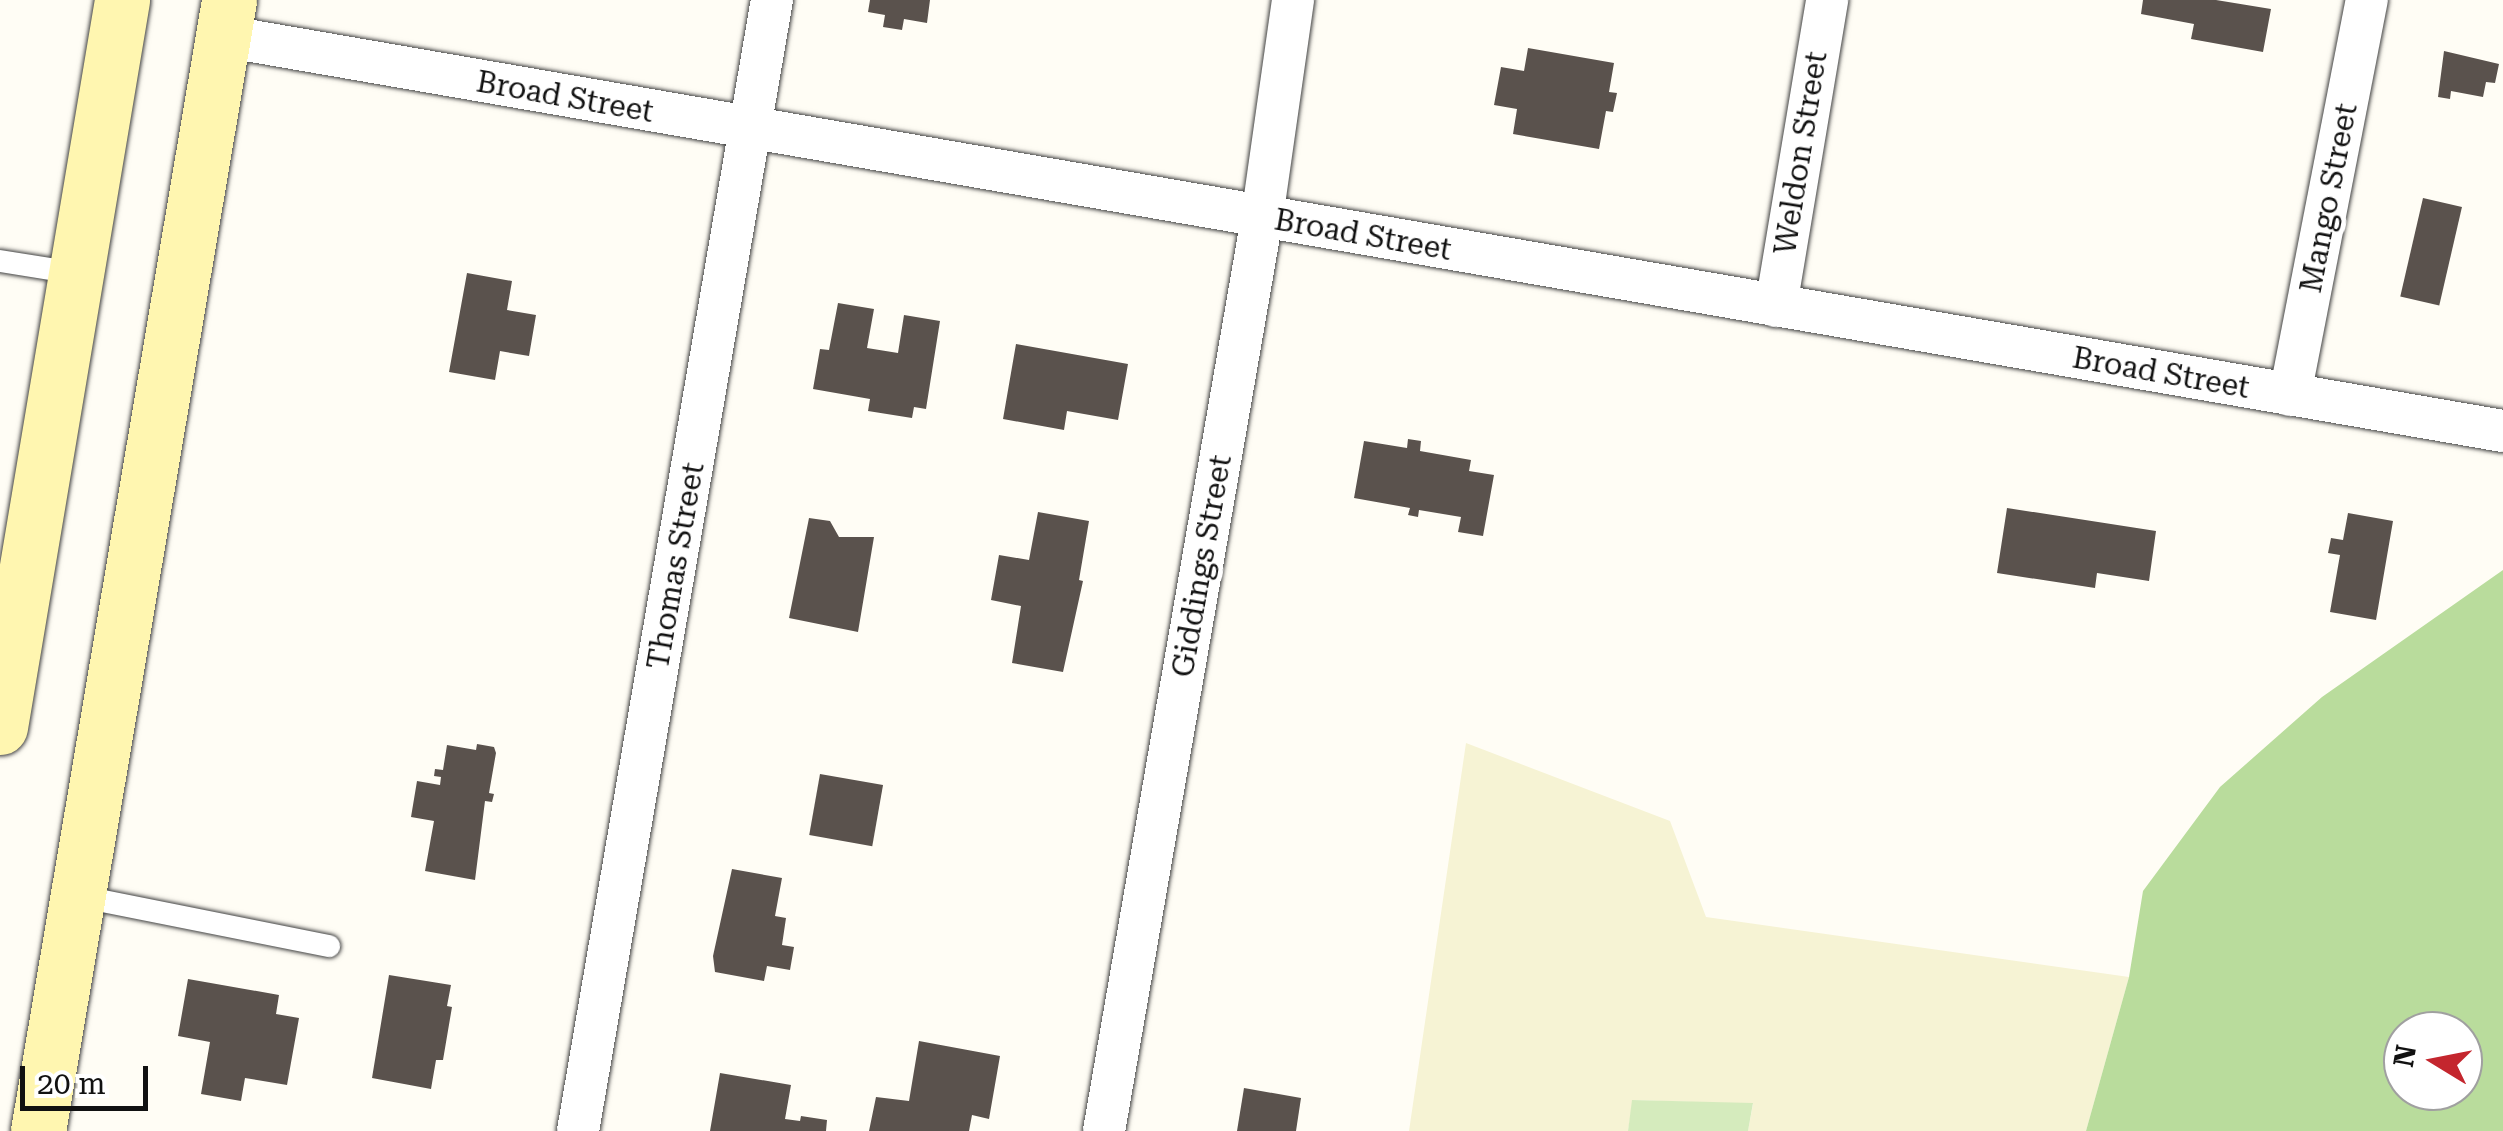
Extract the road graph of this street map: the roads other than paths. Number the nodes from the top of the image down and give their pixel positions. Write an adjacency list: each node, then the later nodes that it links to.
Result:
1 (122, 0): 10 (main road)
2 (772, 0): 7 (street, Thomas Street)
3 (1293, 0): 8 (street, Giddings Street)
4 (1827, 0): 11 (street, Weldon Street)
5 (2367, 0): 12 (street, Mango Street)
6 (226, 18): 7 (street, Broad Street); 15 (main road)
7 (752, 130): 8 (street, Broad Street); 18 (street, Thomas Street)
8 (1262, 218): 11 (street, Broad Street); 19 (street, Giddings Street)
9 (0, 261): 10 (lane)
10 (78, 273): 14 (main road)
11 (1776, 306): 12 (street, Broad Street)
12 (2290, 395): 13 (street, Broad Street)
13 (2503, 431)
14 (0, 727)
15 (78, 896): 16 (lane); 17 (main road)
16 (330, 946)
17 (38, 1131)
18 (578, 1131)
19 (1104, 1131)

